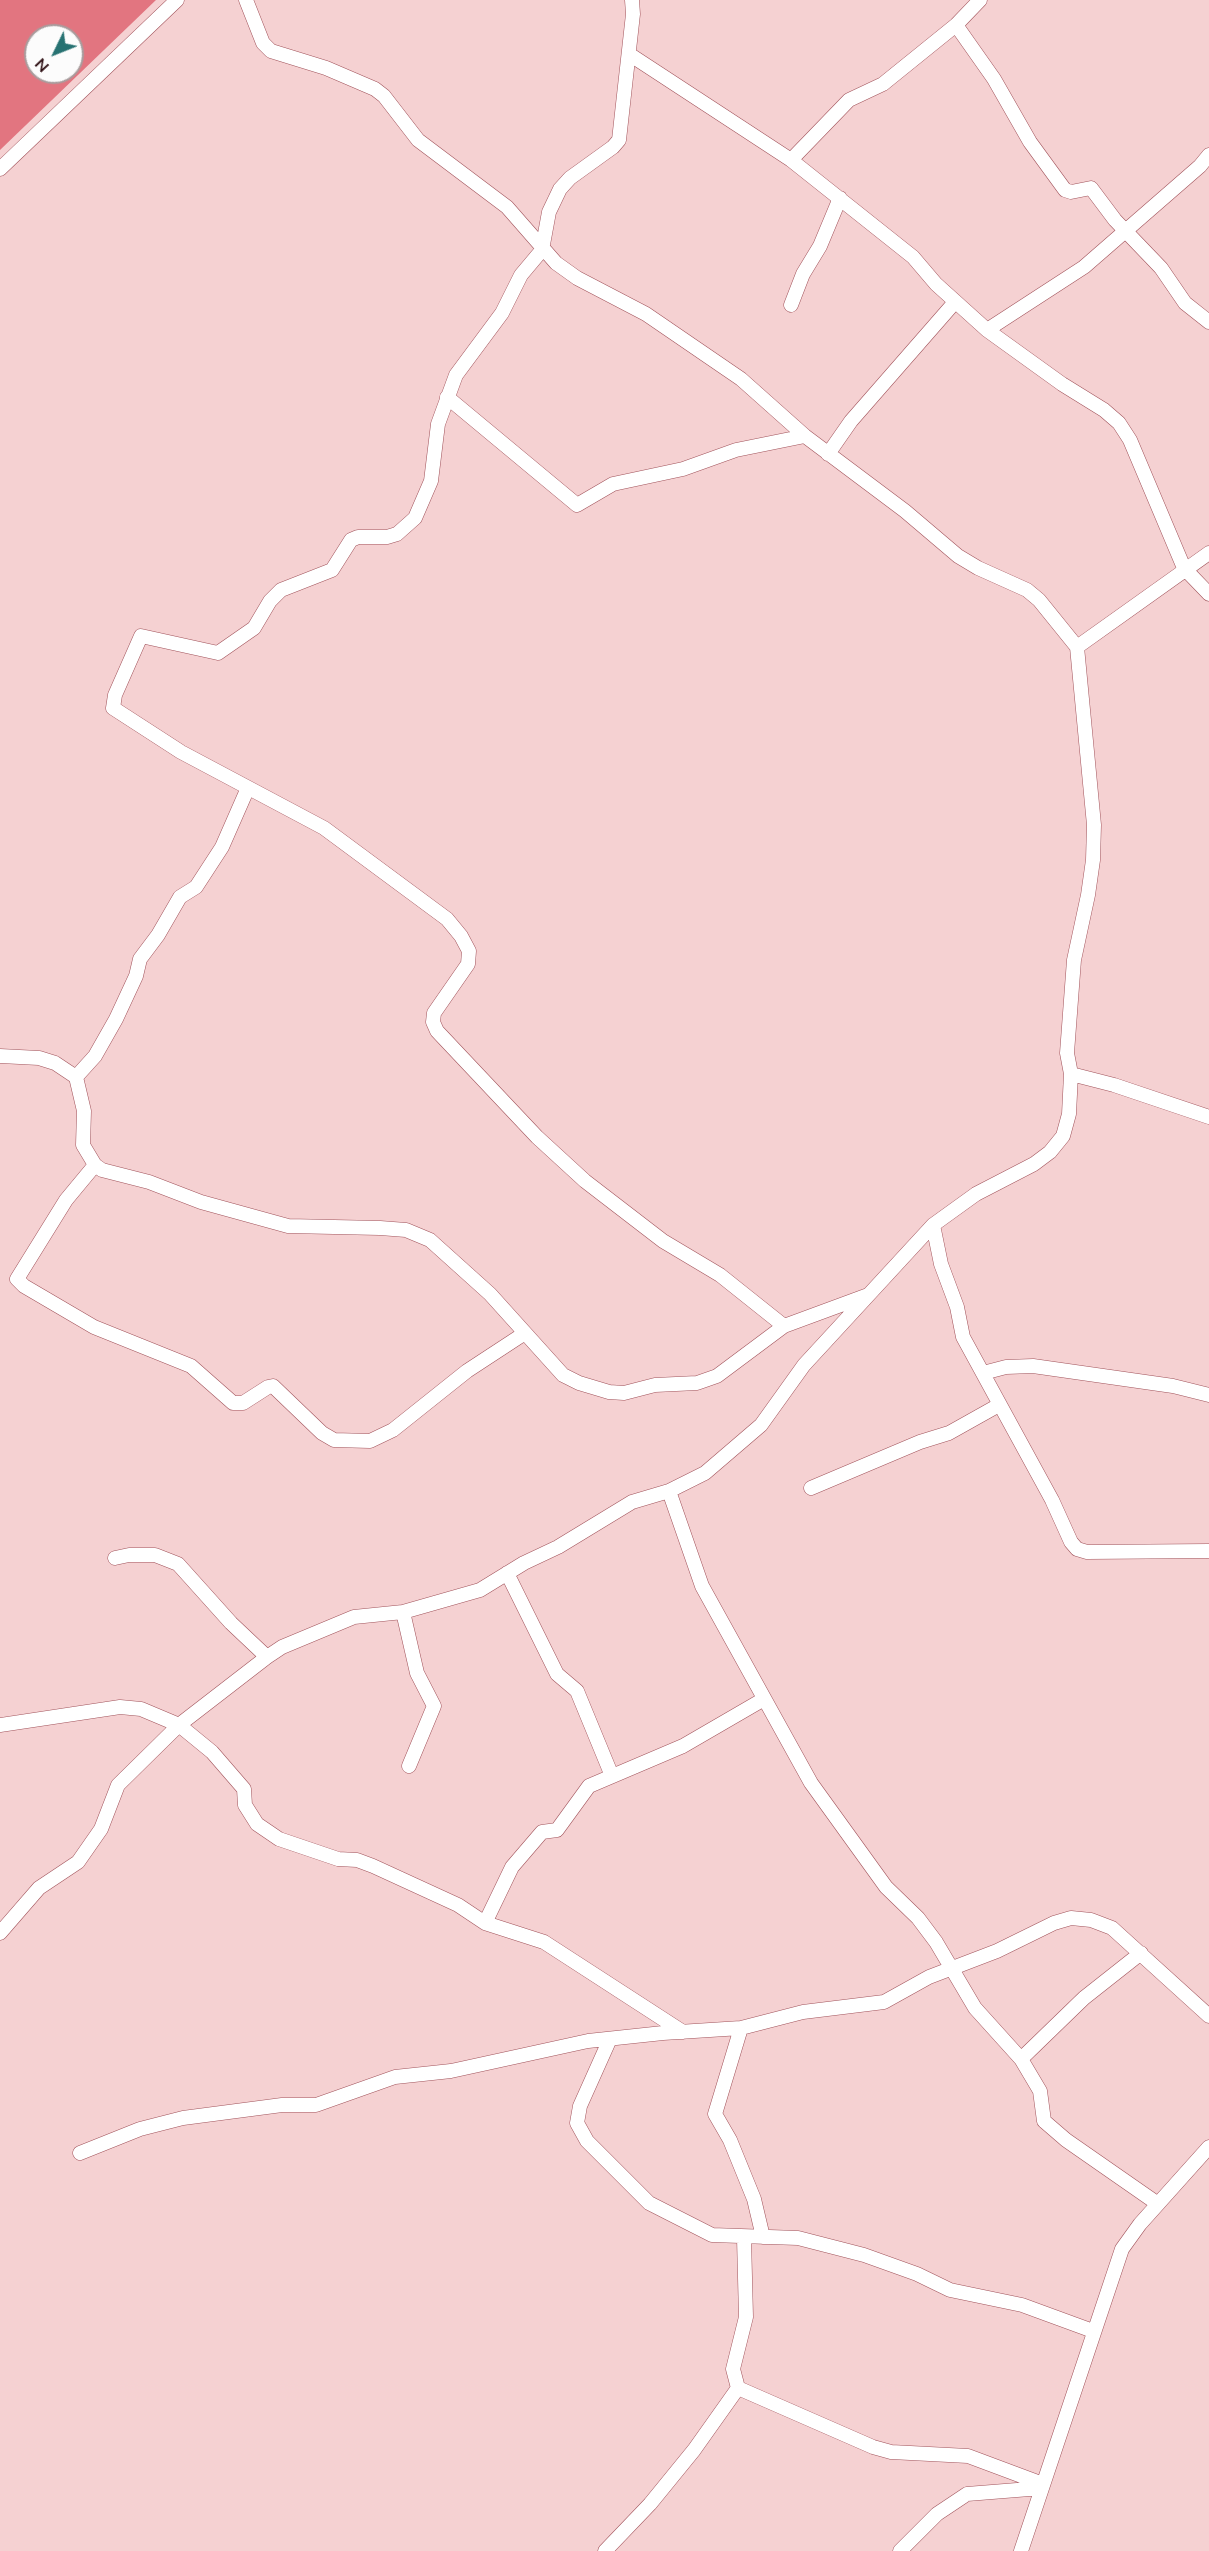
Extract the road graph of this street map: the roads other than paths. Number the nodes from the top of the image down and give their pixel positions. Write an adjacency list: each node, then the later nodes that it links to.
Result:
1 (177, 0): 9 (street)
2 (246, 0): 12 (street)
3 (632, 0): 6 (street)
4 (980, 0): 5 (street)
5 (956, 25): 8 (street); 11 (street)
6 (629, 54): 8 (street); 12 (street)
7 (1209, 155): 11 (street)
8 (790, 160): 10 (street)
9 (0, 169)
10 (840, 198): 13 (street); 14 (street)
11 (1127, 230): 15 (street); 16 (street)
12 (542, 250): 17 (street); 18 (street)
13 (955, 302): 16 (street); 19 (street)
14 (791, 305)
15 (1209, 322)
16 (987, 330): 21 (street)
17 (447, 397): 18 (street); 24 (street)
18 (805, 436): 19 (street)
19 (828, 454): 23 (street)
20 (1209, 553): 21 (street)
21 (1184, 568): 22 (street); 23 (street)
22 (1209, 594)
23 (1077, 647): 26 (street)
24 (247, 789): 27 (street); 32 (street)
25 (0, 1056): 27 (street)
26 (1071, 1074): 28 (street); 30 (street)
27 (76, 1077): 29 (street)
28 (1209, 1117)
29 (95, 1165): 33 (street); 33 (street)
30 (933, 1224): 31 (street); 34 (street)
31 (868, 1295): 32 (street); 38 (street)
32 (784, 1326): 33 (street)
33 (525, 1333)
34 (983, 1373): 35 (street); 36 (street)
35 (1209, 1395)
36 (999, 1405): 37 (street); 39 (street)
37 (811, 1488)
38 (669, 1491): 41 (street); 44 (street)
39 (1209, 1551)
40 (115, 1558): 43 (street)
41 (507, 1573): 42 (street); 48 (street)
42 (403, 1612): 43 (street); 47 (street)
43 (267, 1657): 46 (street)
44 (764, 1699): 48 (street); 52 (street)
45 (0, 1725): 46 (street)
46 (179, 1725): 49 (street); 50 (street)
47 (409, 1766)
48 (612, 1776): 49 (street)
49 (485, 1923): 55 (street)
50 (0, 1933)
51 (1142, 1953): 52 (street); 53 (street); 57 (street)
52 (953, 1969): 54 (street); 57 (street)
53 (1209, 2016)
54 (741, 2028): 55 (street); 61 (street)
55 (683, 2032): 56 (street)
56 (610, 2039): 59 (street); 62 (street)
57 (1021, 2059): 60 (street)
58 (1209, 2147): 60 (street)
59 (80, 2153)
60 (1158, 2204): 63 (street)
61 (763, 2237): 62 (street); 63 (street)
62 (744, 2238): 64 (street)
63 (1093, 2331): 65 (street)
64 (738, 2388): 65 (street); 66 (street)
65 (1042, 2486): 67 (street); 68 (street)
66 (605, 2551)
67 (900, 2551)
68 (1021, 2551)

